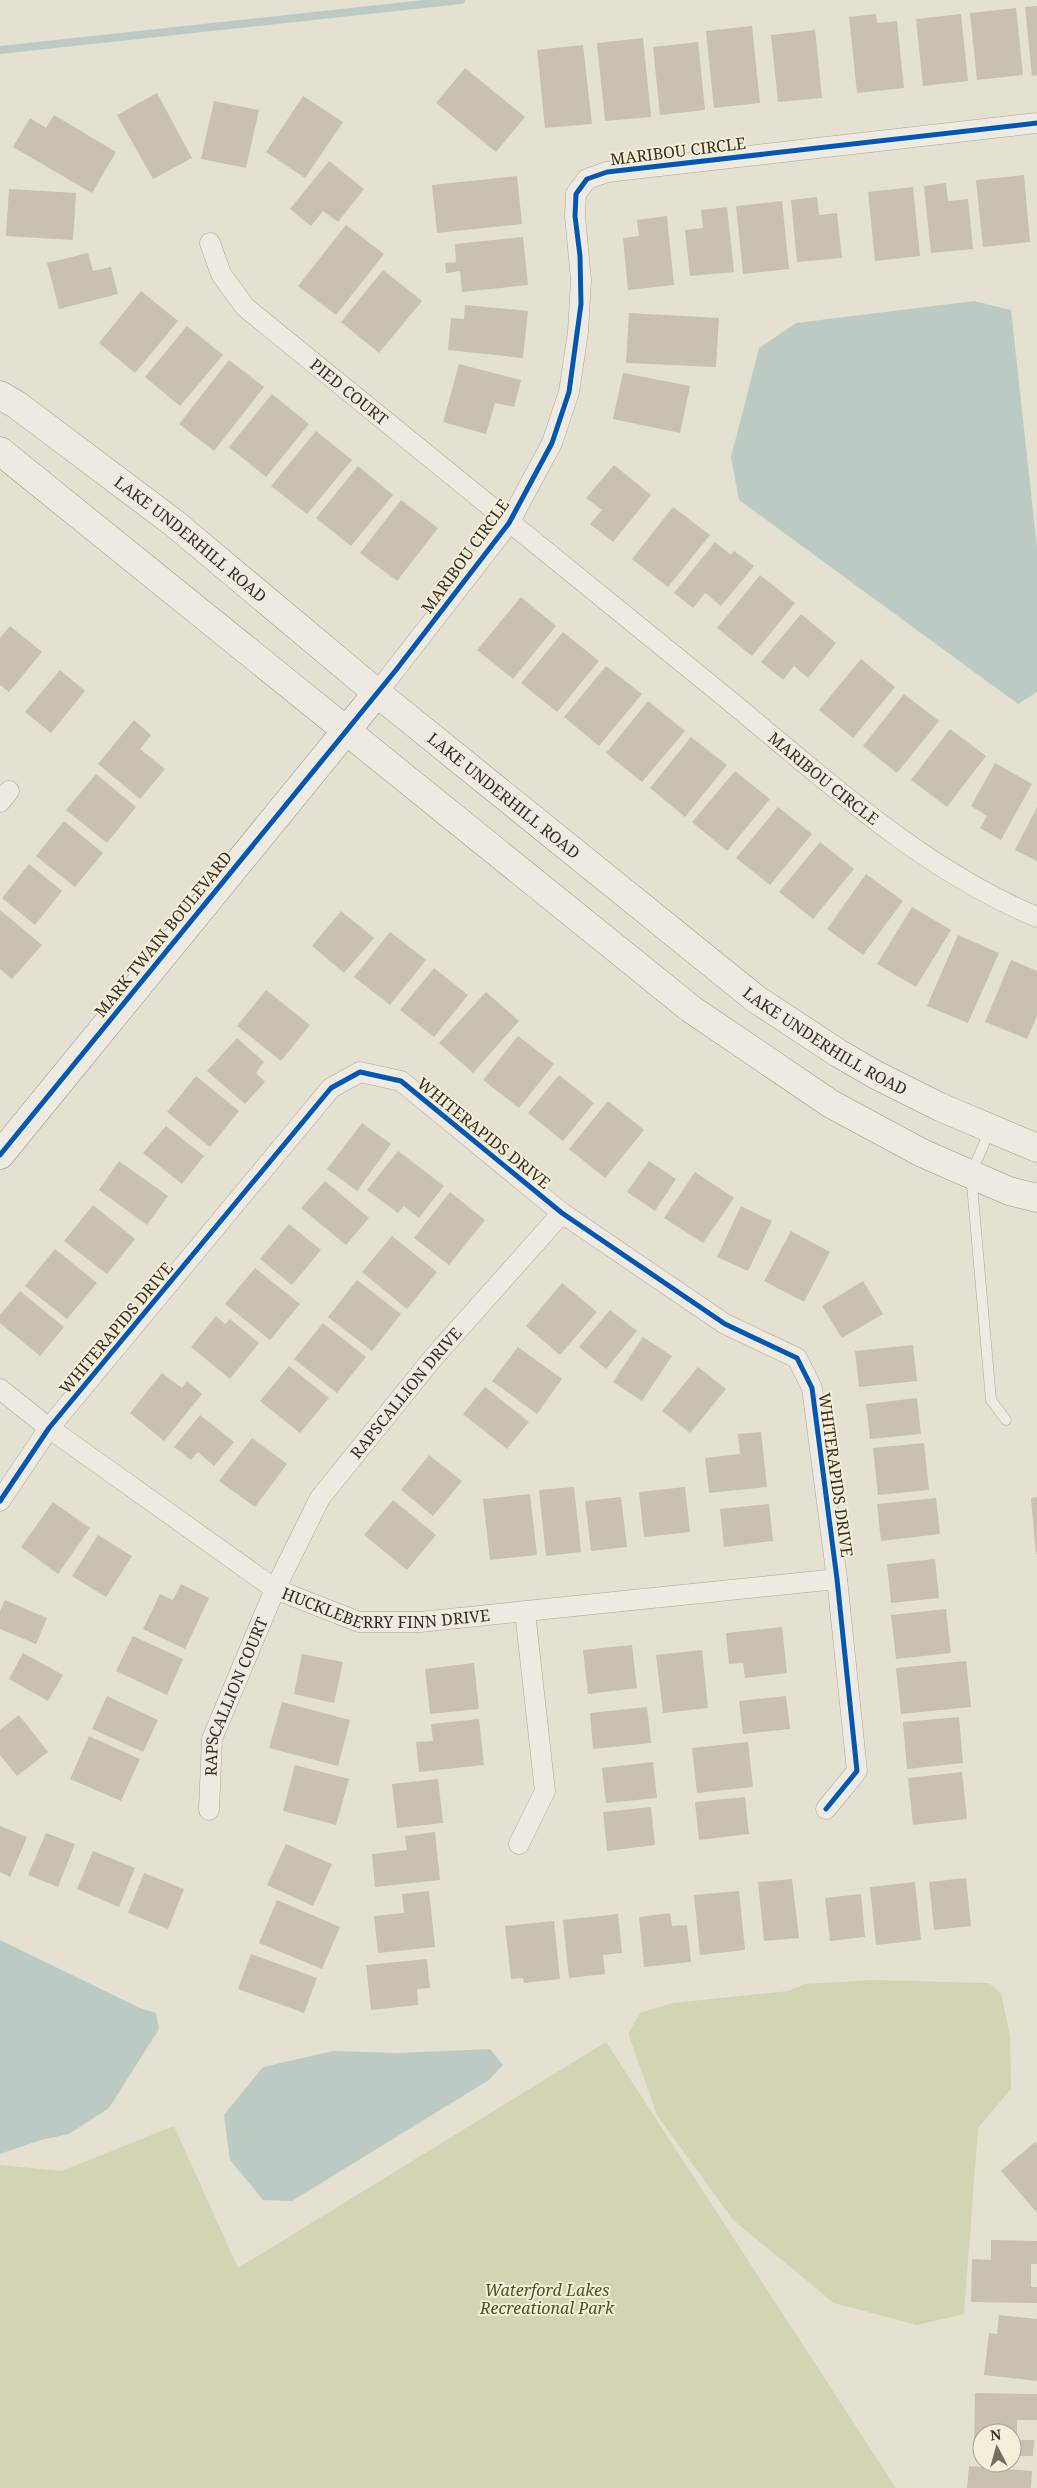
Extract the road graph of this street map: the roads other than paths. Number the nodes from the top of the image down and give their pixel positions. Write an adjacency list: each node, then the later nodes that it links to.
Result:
1 (1037, 123): 5 (street, MARIBOU CIRCLE)
2 (210, 243): 5 (street, PIED COURT)
3 (0, 396): 6 (street, LAKE UNDERHILL ROAD)
4 (0, 451): 7 (street)
5 (509, 523): 6 (street, MARIBOU CIRCLE); 8 (street, MARIBOU CIRCLE)
6 (377, 693): 7 (street, MARIBOU CIRCLE); 9 (street, LAKE UNDERHILL ROAD)
7 (346, 730): 11 (street, MARK TWAIN BOULEVARD); 12 (street)
8 (1037, 917)
9 (991, 1129): 10 (street, LAKE UNDERHILL ROAD); 12 (lane)
10 (1037, 1148)
11 (0, 1155)
12 (971, 1174): 13 (street); 16 (lane)
13 (1037, 1198)
14 (562, 1213): 17 (street, WHITERAPIDS DRIVE); 19 (street, WHITERAPIDS DRIVE); 20 (street, RAPSCALLION DRIVE)
15 (0, 1389): 17 (street, HUCKLEBERRY FINN DRIVE)
16 (1006, 1420)
17 (49, 1428): 18 (street, WHITERAPIDS DRIVE); 20 (street, HUCKLEBERRY FINN DRIVE)
18 (0, 1501)
19 (837, 1580): 21 (street, HUCKLEBERRY FINN DRIVE); 23 (street, WHITERAPIDS DRIVE)
20 (275, 1589): 21 (street, HUCKLEBERRY FINN DRIVE); 22 (street, RAPSCALLION COURT)
21 (525, 1612): 24 (street)
22 (209, 1810)
23 (826, 1810)
24 (519, 1844)

